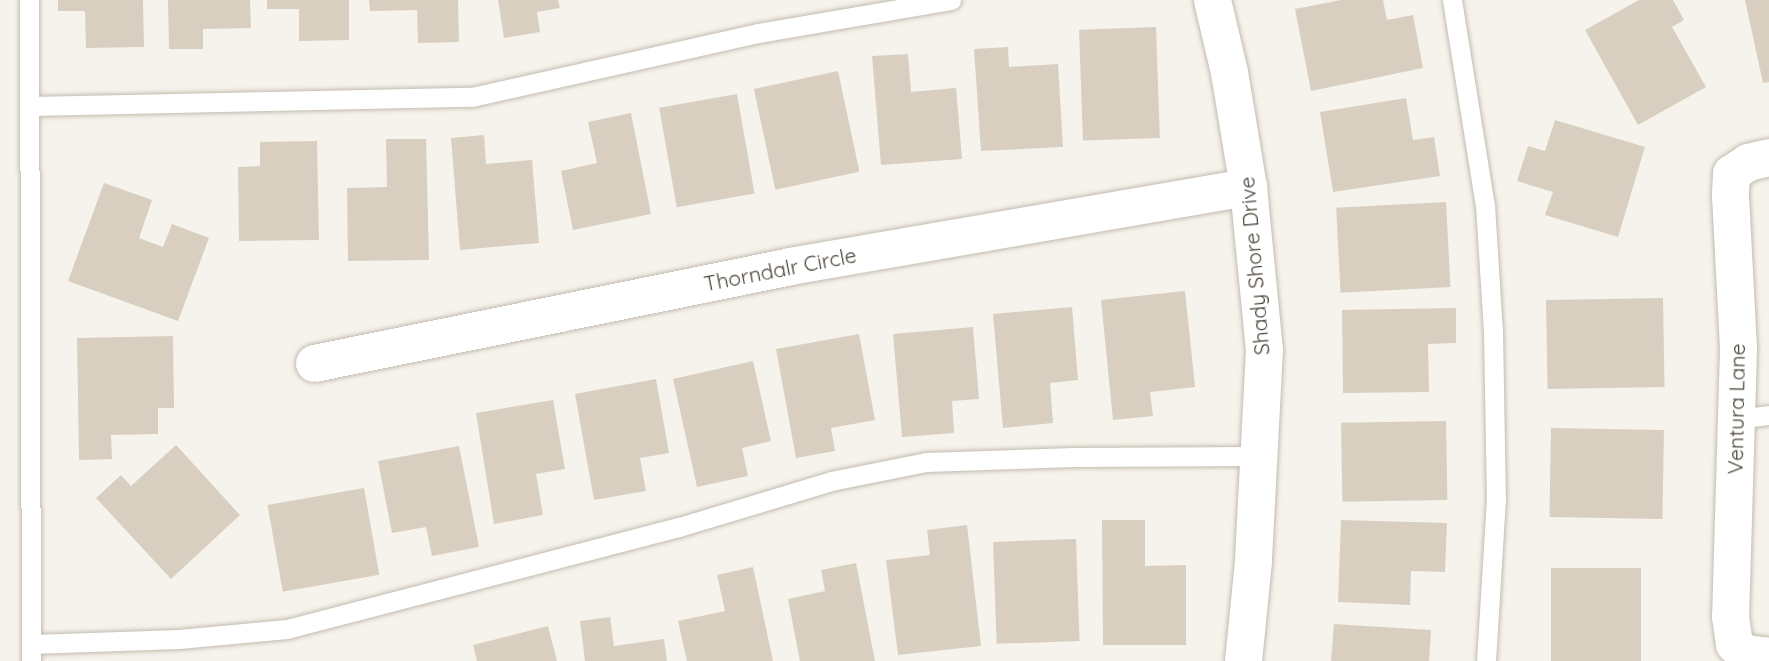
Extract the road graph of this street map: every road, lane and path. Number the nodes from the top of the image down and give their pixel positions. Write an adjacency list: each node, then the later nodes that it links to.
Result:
1 (29, 0): 5 (lane)
2 (951, 0): 5 (lane)
3 (1212, 0): 7 (street, Shady Shore Drive)
4 (1452, 0): 14 (lane)
5 (29, 106): 11 (lane)
6 (1769, 156): 9 (street, Ventura Lane)
7 (1248, 187): 8 (street, Thorndalr Circle); 10 (street, Shady Shore Drive)
8 (314, 363)
9 (1753, 417): 12 (street, Ventura Lane)
10 (1256, 456): 11 (lane); 13 (street, Shady Shore Drive)
11 (31, 653)
12 (1769, 656)
13 (1243, 661)
14 (1486, 661)

